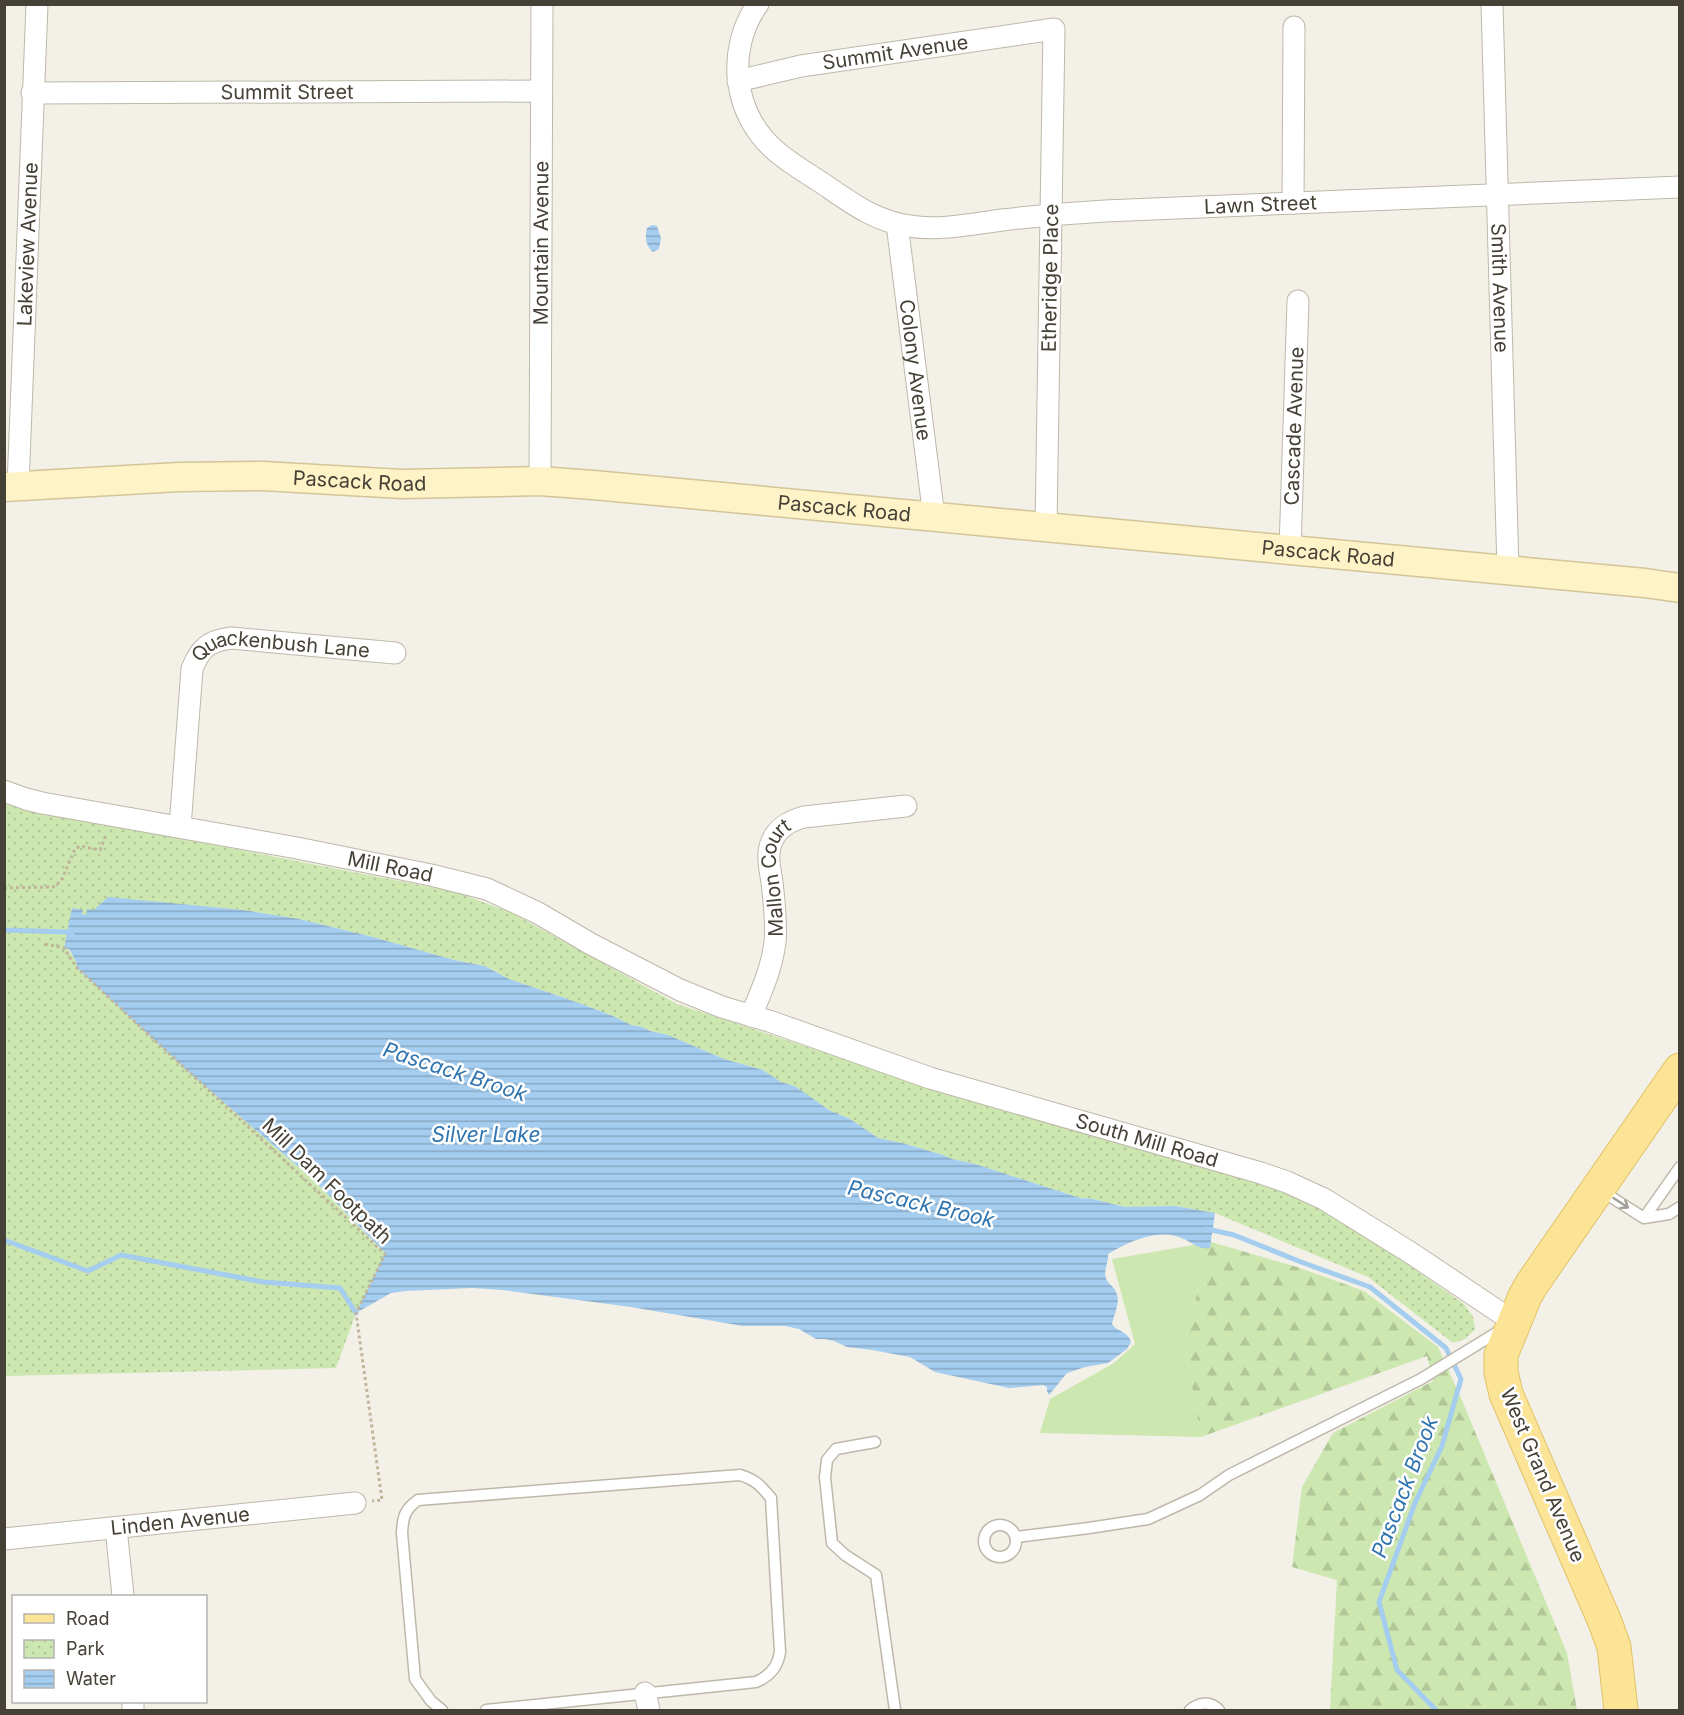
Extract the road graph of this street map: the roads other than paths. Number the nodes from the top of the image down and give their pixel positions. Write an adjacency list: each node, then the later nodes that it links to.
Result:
1 (37, 4): 9 (street, Lakeview Avenue)
2 (542, 4): 8 (street, Mountain Avenue)
3 (758, 4): 7 (street)
4 (1492, 4): 11 (street, Smith Avenue)
5 (1294, 27): 12 (street)
6 (1054, 29): 7 (street, Summit Avenue); 13 (street, Etheridge Place)
7 (738, 81): 14 (street, Lawn Street)
8 (541, 91): 9 (street, Summit Street); 16 (street, Mountain Avenue)
9 (32, 93): 17 (street, Lakeview Avenue)
10 (1680, 187): 11 (street, Lawn Street)
11 (1498, 195): 12 (street, Lawn Street); 21 (street, Smith Avenue)
12 (1293, 203): 13 (street, Lawn Street)
13 (1051, 214): 14 (street, Lawn Street); 19 (street, Etheridge Place)
14 (897, 224): 18 (street, Colony Avenue)
15 (1298, 301): 20 (street, Cascade Avenue)
16 (540, 482): 17 (street, Pascack Road); 18 (street, Pascack Road)
17 (11, 487)
18 (934, 517): 19 (street, Pascack Road)
19 (1046, 527): 20 (street, Pascack Road)
20 (1290, 550): 21 (street, Pascack Road)
21 (1508, 570): 22 (street, Pascack Road)
22 (1680, 588)
23 (395, 653): 26 (street, Quackenbush Lane)
24 (4, 791): 26 (street, Mill Road)
25 (906, 806): 27 (street, Mallon Court)
26 (180, 827): 27 (street, Mill Road)
27 (751, 1016): 33 (street, South Mill Road)
28 (1680, 1070): 30 (main road, West Grand Avenue)
29 (1680, 1167): 32 (lane)
30 (1598, 1189): 32 (lane, one-way to 32); 33 (main road, West Grand Avenue)
31 (1680, 1207): 32 (lane)
32 (1644, 1218)
33 (1514, 1322): 37 (lane); 46 (main road, West Grand Avenue)
34 (875, 1442): 43 (lane)
35 (356, 1503): 36 (street, Linden Avenue)
36 (116, 1528): 38 (street, Linden Avenue); 39 (street)
37 (1016, 1537)
38 (4, 1539)
39 (123, 1595)
40 (647, 1702): 41 (lane); 42 (lane)
41 (442, 1710)
42 (486, 1710)
43 (895, 1710)
44 (1190, 1710): 45 (lane)
45 (1219, 1710)
46 (1621, 1710)

